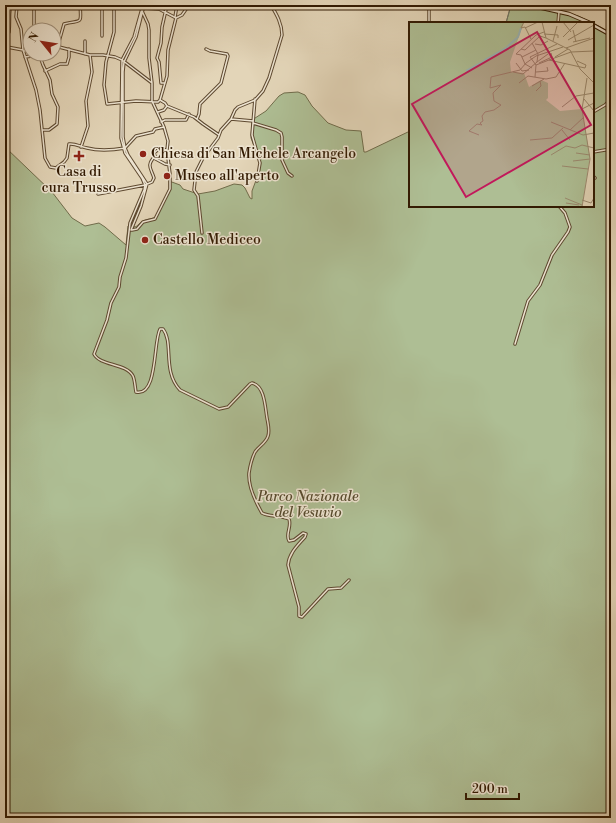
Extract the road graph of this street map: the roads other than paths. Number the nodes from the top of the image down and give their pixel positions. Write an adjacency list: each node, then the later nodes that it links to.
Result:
1 (8, 5): 24 (street)
2 (17, 5): 28 (street)
3 (34, 5): 18 (street)
4 (80, 5): 23 (street)
5 (102, 5): 26 (street)
6 (114, 5): 36 (street)
7 (143, 5): 14 (street); 37 (street)
8 (167, 5): 16 (street)
9 (177, 5): 17 (street)
10 (189, 5): 17 (street)
11 (272, 5): 44 (street)
12 (429, 5): 19 (street)
13 (528, 5): 15 (street)
14 (143, 9): 16 (street); 40 (street); 42 (street)
15 (558, 12): 20 (street); 21 (street)
16 (166, 14): 17 (street); 43 (street)
17 (175, 18): 43 (street)
18 (34, 22)
19 (429, 22)
20 (558, 22)
21 (588, 22)
22 (594, 26): 25 (street)
23 (62, 31)
24 (9, 32)
25 (611, 35)
26 (102, 36)
27 (85, 41): 34 (street)
28 (22, 43)
29 (62, 48): 30 (street)
30 (69, 49): 34 (street); 41 (street)
31 (206, 49): 53 (street)
32 (5, 50): 33 (street)
33 (22, 50)
34 (85, 54): 35 (street)
35 (90, 55): 36 (street); 60 (street)
36 (108, 55): 37 (street); 47 (street)
37 (122, 60): 40 (street); 47 (street)
38 (27, 62): 58 (street)
39 (42, 62): 41 (street)
40 (124, 62): 42 (street); 47 (street)
41 (45, 71): 58 (street)
42 (152, 83): 48 (street)
43 (165, 83): 46 (street)
44 (255, 99): 54 (street); 56 (street)
45 (611, 99): 50 (street)
46 (160, 100): 48 (street); 49 (street)
47 (122, 103): 48 (street); 62 (street)
48 (153, 103): 51 (street)
49 (167, 106): 51 (street); 52 (street)
50 (594, 111)
51 (157, 112): 55 (street)
52 (189, 114): 53 (street); 55 (street)
53 (197, 119): 59 (street)
54 (231, 119): 56 (street); 59 (street)
55 (161, 122): 57 (street)
56 (253, 122): 67 (street); 68 (street)
57 (164, 128): 62 (street); 63 (street)
58 (42, 130): 60 (street)
59 (219, 136): 74 (street)
60 (81, 147): 62 (street)
61 (611, 148): 64 (street)
62 (124, 149): 69 (street); 70 (street)
63 (167, 150): 65 (street); 66 (street)
64 (594, 152)
65 (154, 158): 66 (street); 69 (street)
66 (170, 165): 73 (street)
67 (292, 176)
68 (257, 181)
69 (147, 184): 70 (street); 73 (street)
70 (145, 185): 71 (street); 73 (street)
71 (98, 194)
72 (560, 207): 75 (street)
73 (131, 230): 76 (street)
74 (202, 233)
75 (514, 344)
76 (349, 580)

